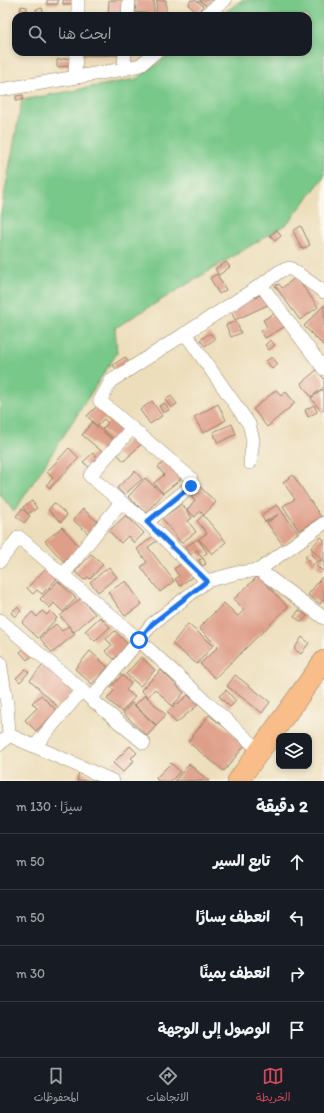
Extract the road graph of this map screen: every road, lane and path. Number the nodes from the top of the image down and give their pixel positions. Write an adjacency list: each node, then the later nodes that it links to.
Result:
1 (78, 0): 4 (street)
2 (129, 0): 5 (street)
3 (225, 0): 6 (street)
4 (78, 12)
5 (128, 12)
6 (209, 12)
7 (76, 56): 11 (street)
8 (125, 56): 10 (street)
9 (151, 56): 10 (street)
10 (124, 69): 11 (street)
11 (75, 77): 12 (street)
12 (0, 90)
13 (261, 285): 14 (street); 15 (street); 16 (street)
14 (324, 292)
15 (185, 333): 17 (street); 18 (street)
16 (324, 369)
17 (132, 428): 19 (street); 20 (street)
18 (250, 463)
19 (121, 502): 20 (street); 24 (street)
20 (147, 522): 25 (street)
21 (324, 523): 23 (street)
22 (0, 561): 24 (street)
23 (259, 570): 25 (street); 26 (street)
24 (63, 575): 28 (street)
25 (207, 581): 28 (street)
26 (324, 618)
27 (0, 620): 31 (street)
28 (139, 640): 31 (street); 35 (street)
29 (324, 661): 35 (main road)
30 (0, 662): 32 (street)
31 (87, 694): 33 (street); 34 (street)
32 (4, 739): 34 (street)
33 (144, 743)
34 (35, 746): 36 (street)
35 (260, 751): 37 (main road)
36 (113, 781)
37 (238, 781)

